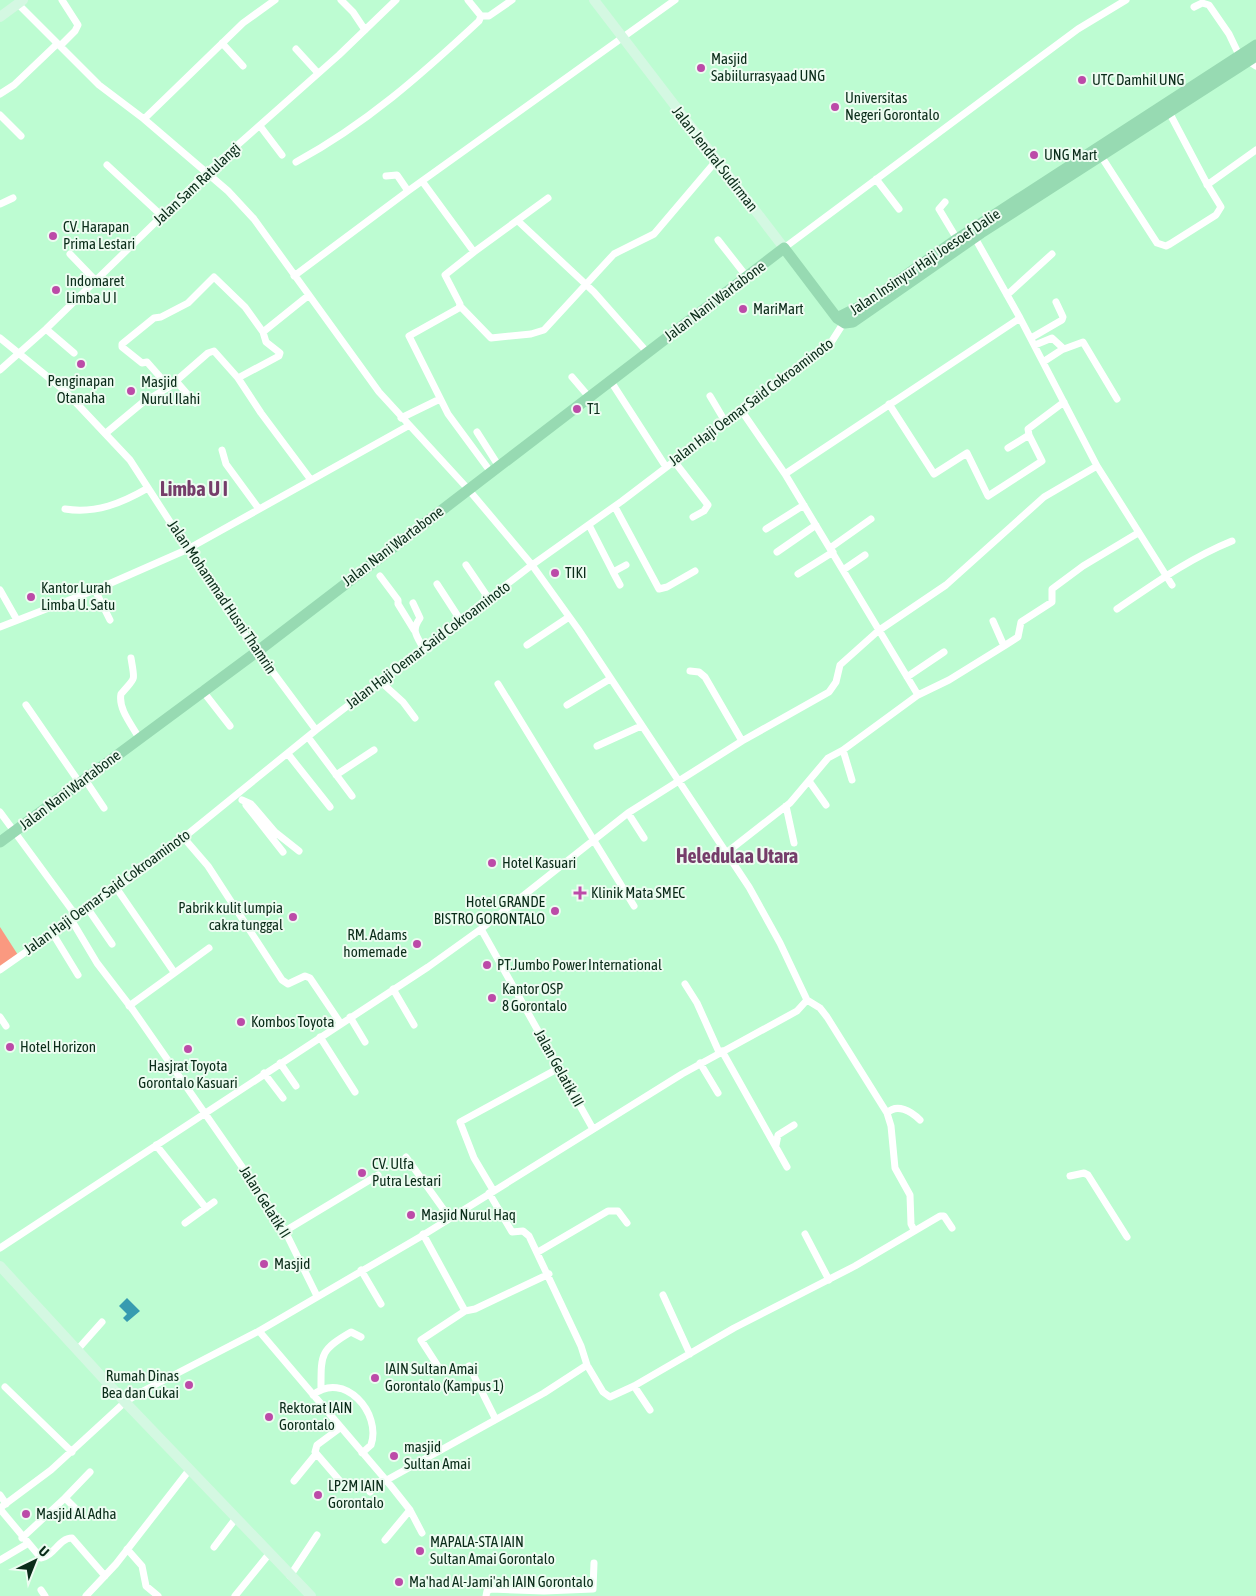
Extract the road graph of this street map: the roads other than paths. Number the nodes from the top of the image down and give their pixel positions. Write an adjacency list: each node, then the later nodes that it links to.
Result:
1 (62, 0): 17 (street)
2 (275, 0): 16 (street)
3 (341, 0): 14 (street)
4 (468, 0): 12 (street)
5 (512, 0): 12 (street)
6 (594, 0): 15 (street, Jalan Jendral Sudirman)
7 (675, 0): 15 (street)
8 (1126, 0): 37 (street)
9 (392, 1): 14 (street, Jalan Sam Ratulangi)
10 (21, 2): 13 (street); 17 (street)
11 (1194, 7): 20 (street)
12 (481, 16): 32 (street)
13 (0, 17)
14 (366, 30): 22 (street, Jalan Sam Ratulangi)
15 (621, 37): 33 (street, Jalan Jendral Sudirman); 38 (street)
16 (222, 43): 21 (street); 26 (street)
17 (58, 45): 23 (street); 26 (street)
18 (1256, 45): 20 (main road, Jalan Insinyur Haji Joesoef Dalie)
19 (296, 49): 22 (street)
20 (1250, 59): 24 (main road, Jalan Insinyur Haji Joesoef Dalie); 48 (main road, Jalan Insinyur Haji Joesoef Dalie)
21 (243, 66)
22 (317, 72): 27 (street, Jalan Sam Ratulangi)
23 (0, 94)
24 (1170, 112): 31 (main road, Jalan Insinyur Haji Joesoef Dalie); 39 (street)
25 (0, 115): 28 (street)
26 (144, 119): 35 (street)
27 (260, 126): 30 (street); 35 (street, Jalan Sam Ratulangi)
28 (21, 136)
29 (1256, 150): 39 (street)
30 (282, 155)
31 (1101, 156): 39 (street); 48 (main road, Jalan Insinyur Haji Joesoef Dalie)
32 (296, 162)
33 (716, 162): 51 (street, Jalan Jendral Sudirman); 58 (street)
34 (107, 165): 46 (street)
35 (207, 172): 46 (street, Jalan Sam Ratulangi); 55 (street)
36 (386, 176): 40 (street)
37 (876, 179): 45 (street); 51 (street)
38 (422, 181): 40 (street); 52 (street)
39 (1207, 185)
40 (408, 191): 55 (street)
41 (13, 198): 44 (street)
42 (548, 198): 47 (street)
43 (944, 202): 49 (street)
44 (0, 204)
45 (899, 209)
46 (162, 216): 57 (street, Jalan Sam Ratulangi)
47 (518, 221): 52 (street); 58 (street)
48 (977, 233): 49 (main road, Jalan Insinyur Haji Joesoef Dalie); 59 (street); 64 (main road, Jalan Insinyur Haji Joesoef Dalie)
49 (957, 239): 64 (main road, Jalan Insinyur Haji Joesoef Dalie)
50 (718, 240): 56 (street)
51 (784, 248): 56 (main road, Jalan Nani Wartabone); 64 (main road, Jalan Jendral Sudirman)
52 (474, 252): 62 (street)
53 (70, 254): 57 (street)
54 (1052, 254): 59 (street)
55 (294, 276): 60 (street)
56 (747, 276): 71 (main road, Jalan Nani Wartabone)
57 (95, 280): 65 (street, Jalan Sam Ratulangi)
58 (585, 284): 62 (street); 71 (street)
59 (1007, 295): 63 (street)
60 (309, 296): 66 (street); 89 (street)
61 (1056, 302): 68 (street)
62 (460, 306): 83 (street)
63 (1020, 318): 68 (street); 87 (street)
64 (843, 319): 88 (street, Jalan Haji Oemar Said Cokroaminoto)
65 (46, 329): 72 (street, Jalan Sam Ratulangi); 73 (street)
66 (263, 332): 77 (street); 80 (street)
67 (0, 338): 72 (street, Jalan Mohammad Husni Thamrin)
68 (1031, 338): 69 (street)
69 (1035, 345): 70 (street); 74 (street)
70 (1063, 349): 74 (street); 84 (street)
71 (647, 352): 78 (main road, Jalan Nani Wartabone)
72 (19, 353): 75 (street, Jalan Sam Ratulangi); 93 (street, Jalan Mohammad Husni Thamrin)
73 (74, 353)
74 (1043, 362): 85 (street)
75 (0, 370)
76 (572, 377): 82 (street)
77 (238, 378): 79 (street); 102 (street)
78 (610, 380): 82 (main road, Jalan Nani Wartabone); 99 (street)
79 (176, 381): 80 (street); 86 (street)
80 (169, 387): 93 (street)
81 (710, 396): 90 (street)
82 (588, 397): 100 (main road, Jalan Nani Wartabone)
83 (440, 399): 89 (street); 100 (street)
84 (1117, 399)
85 (1064, 402): 94 (street); 98 (street)
86 (194, 403)
87 (889, 404): 94 (street); 101 (street)
88 (741, 410): 90 (street, Jalan Haji Oemar Said Cokroaminoto); 101 (street)
89 (401, 418): 91 (street)
90 (726, 423): 97 (street, Jalan Haji Oemar Said Cokroaminoto)
91 (408, 426): 102 (street); 104 (street)
92 (476, 432): 100 (street)
93 (106, 434): 103 (street, Jalan Mohammad Husni Thamrin)
94 (1028, 435): 95 (street)
95 (1008, 448)
96 (222, 450): 108 (street)
97 (674, 461): 99 (street, Jalan Haji Oemar Said Cokroaminoto); 109 (street)
98 (1097, 466): 114 (street); 144 (street)
99 (666, 467): 106 (street, Jalan Haji Oemar Said Cokroaminoto)
100 (494, 468): 104 (main road, Jalan Nani Wartabone)
101 (785, 474): 105 (street)
102 (311, 480): 108 (street)
103 (148, 488): 107 (street); 116 (street, Jalan Mohammad Husni Thamrin)
104 (468, 489): 121 (street); 148 (main road, Jalan Nani Wartabone)
105 (804, 505): 111 (street); 113 (street)
106 (615, 507): 112 (street, Jalan Haji Oemar Said Cokroaminoto); 125 (street)
107 (66, 509)
108 (259, 509): 116 (street)
109 (693, 517)
110 (871, 520): 117 (street)
111 (816, 525): 117 (street); 118 (street)
112 (589, 526): 121 (street, Jalan Haji Oemar Said Cokroaminoto); 124 (street)
113 (766, 529)
114 (1138, 533): 127 (street); 146 (street)
115 (1232, 541): 127 (street)
116 (186, 550): 133 (street); 148 (street, Jalan Mohammad Husni Thamrin)
117 (831, 550): 123 (street); 126 (street)
118 (778, 552)
119 (865, 555): 123 (street)
120 (466, 565): 134 (street)
121 (532, 565): 134 (street, Jalan Haji Oemar Said Cokroaminoto); 137 (street)
122 (626, 565): 124 (street)
123 (843, 570): 144 (street)
124 (613, 572): 130 (street)
125 (695, 572)
126 (798, 574)
127 (1166, 575): 131 (street); 136 (street)
128 (380, 576): 143 (street)
129 (437, 584): 140 (street)
130 (620, 585)
131 (1172, 585)
132 (0, 590): 138 (street)
133 (95, 590): 138 (street); 139 (street)
134 (489, 599): 140 (street, Jalan Haji Oemar Said Cokroaminoto)
135 (413, 602): 143 (street)
136 (1117, 610)
137 (569, 617): 145 (street); 153 (street)
138 (17, 620): 142 (street)
139 (110, 620)
140 (461, 621): 147 (street, Jalan Haji Oemar Said Cokroaminoto)
141 (993, 622): 146 (street)
142 (0, 627)
143 (414, 630): 147 (street)
144 (878, 631): 152 (street); 166 (street)
145 (527, 645)
146 (1004, 646): 157 (street)
147 (424, 649): 154 (street, Jalan Haji Oemar Said Cokroaminoto)
148 (258, 651): 156 (main road, Jalan Nani Wartabone); 163 (street, Jalan Mohammad Husni Thamrin)
149 (944, 652): 152 (street)
150 (131, 658): 165 (street)
151 (690, 672): 166 (street)
152 (907, 677): 157 (street)
153 (610, 679): 159 (street); 162 (street)
154 (381, 682): 160 (street); 163 (street, Jalan Haji Oemar Said Cokroaminoto)
155 (498, 684): 187 (street)
156 (202, 690): 161 (street); 165 (main road, Jalan Nani Wartabone)
157 (918, 695): 169 (street)
158 (26, 705): 172 (street)
159 (567, 705)
160 (415, 718)
161 (230, 726)
162 (641, 726): 167 (street); 174 (street)
163 (316, 730): 164 (street, Jalan Haji Oemar Said Cokroaminoto)
164 (308, 737): 170 (street, Jalan Haji Oemar Said Cokroaminoto); 171 (street)
165 (139, 738): 172 (main road, Jalan Nani Wartabone)
166 (742, 741): 174 (street)
167 (597, 746)
168 (374, 750): 171 (street)
169 (843, 750): 173 (street); 175 (street)
170 (288, 754): 177 (street, Jalan Haji Oemar Said Cokroaminoto); 180 (street)
171 (336, 775): 176 (street)
172 (81, 780): 181 (street); 184 (main road, Jalan Nani Wartabone)
173 (852, 780)
174 (677, 781): 183 (street); 192 (street)
175 (809, 781): 178 (street); 179 (street)
176 (352, 796)
177 (240, 798): 185 (street, Jalan Haji Oemar Said Cokroaminoto); 190 (street); 191 (street)
178 (826, 805)
179 (786, 806): 189 (street); 192 (street)
180 (330, 807)
181 (104, 808)
182 (0, 812): 184 (street, Jalan Gelatik II)
183 (628, 813): 186 (street); 187 (street)
184 (15, 831): 188 (main road, Jalan Nani Wartabone); 196 (street, Jalan Gelatik II)
185 (183, 837): 193 (street, Jalan Haji Oemar Said Cokroaminoto); 210 (street)
186 (644, 838)
187 (593, 839): 194 (street); 197 (street)
188 (0, 842)
189 (794, 843)
190 (298, 850)
191 (283, 852)
192 (726, 853): 206 (street)
193 (116, 889): 195 (street, Jalan Haji Oemar Said Cokroaminoto); 202 (street)
194 (634, 906)
195 (88, 909): 196 (street, Jalan Haji Oemar Said Cokroaminoto); 199 (street)
196 (74, 919): 198 (street, Jalan Haji Oemar Said Cokroaminoto); 207 (street, Jalan Gelatik II)
197 (481, 929): 205 (street); 218 (street, Jalan Gelatik III)
198 (53, 934): 201 (street, Jalan Haji Oemar Said Cokroaminoto); 203 (street)
199 (112, 944)
200 (209, 948): 202 (street)
201 (0, 970)
202 (174, 972): 207 (street)
203 (78, 975)
204 (685, 984): 215 (street)
205 (393, 989): 209 (street); 211 (street)
206 (807, 1000): 215 (street); 224 (street)
207 (129, 1006): 225 (street, Jalan Gelatik II)
208 (0, 1017): 212 (street)
209 (350, 1017): 210 (street); 214 (street)
210 (341, 1024): 213 (street)
211 (414, 1024)
212 (6, 1026)
213 (320, 1037): 216 (street); 221 (street)
214 (365, 1042)
215 (720, 1052): 217 (street); 230 (street)
216 (280, 1063): 219 (street); 220 (street)
217 (700, 1064): 222 (street); 228 (street)
218 (559, 1068): 228 (street, Jalan Gelatik III); 235 (street)
219 (264, 1073): 223 (street); 225 (street)
220 (296, 1086)
221 (355, 1092)
222 (718, 1093)
223 (283, 1098)
224 (887, 1113): 226 (street); 243 (street)
225 (205, 1114): 229 (street); 242 (street, Jalan Gelatik II)
226 (920, 1120)
227 (794, 1125): 230 (street)
228 (594, 1129): 235 (street)
229 (156, 1145): 237 (street); 247 (street)
230 (776, 1145): 232 (street)
231 (406, 1157): 238 (street)
232 (787, 1167)
233 (378, 1175): 242 (street)
234 (1070, 1176): 246 (street)
235 (491, 1191): 238 (street); 248 (street)
236 (214, 1202): 237 (street)
237 (206, 1208): 239 (street)
238 (449, 1217): 244 (street)
239 (185, 1223)
240 (627, 1223): 248 (street)
241 (948, 1223): 243 (street)
242 (285, 1230): 254 (street, Jalan Gelatik II)
243 (914, 1230): 252 (street)
244 (423, 1234): 250 (street); 256 (street)
245 (805, 1234): 252 (street)
246 (1127, 1236)
247 (0, 1248)
248 (538, 1252): 251 (street)
249 (0, 1266): 260 (street)
250 (361, 1270): 254 (street); 255 (street)
251 (549, 1274): 256 (street); 262 (street)
252 (829, 1280): 261 (street)
253 (664, 1294): 261 (street)
254 (317, 1296): 258 (street)
255 (381, 1304)
256 (465, 1311): 264 (street)
257 (102, 1322): 260 (street)
258 (259, 1331): 268 (street); 269 (street)
259 (361, 1337): 267 (street)
260 (78, 1349): 269 (street)
261 (690, 1354): 265 (street)
262 (587, 1365): 265 (street); 271 (street)
263 (469, 1366): 271 (street)
264 (441, 1372)
265 (634, 1386): 270 (street)
266 (5, 1387): 273 (street)
267 (321, 1389): 268 (street); 274 (street)
268 (313, 1395): 272 (street)
269 (125, 1402): 273 (street); 276 (street)
270 (650, 1410)
271 (495, 1418): 278 (street)
272 (340, 1428): 274 (street); 275 (street)
273 (72, 1452): 284 (street)
274 (362, 1453): 278 (street)
275 (316, 1454): 279 (street); 280 (street)
276 (190, 1469): 287 (street); 293 (street)
277 (90, 1472): 283 (street)
278 (384, 1479): 281 (street); 285 (street)
279 (294, 1481)
280 (340, 1481)
281 (370, 1492)
282 (0, 1495): 284 (street)
283 (65, 1498): 286 (street); 291 (street)
284 (2, 1507): 291 (street)
285 (410, 1510): 288 (street); 290 (street)
286 (82, 1515)
287 (236, 1518): 292 (street); 294 (street)
288 (421, 1530)
289 (317, 1535): 298 (street)
290 (384, 1540)
291 (24, 1541): 295 (street); 297 (street)
292 (214, 1547)
293 (127, 1549): 297 (street); 300 (street)
294 (269, 1554): 298 (street); 301 (street)
295 (0, 1560)
296 (594, 1563): 303 (street)
297 (105, 1576): 299 (street)
298 (290, 1576): 302 (street)
299 (86, 1596)
300 (158, 1596)
301 (235, 1596)
302 (311, 1596)
303 (486, 1596)

